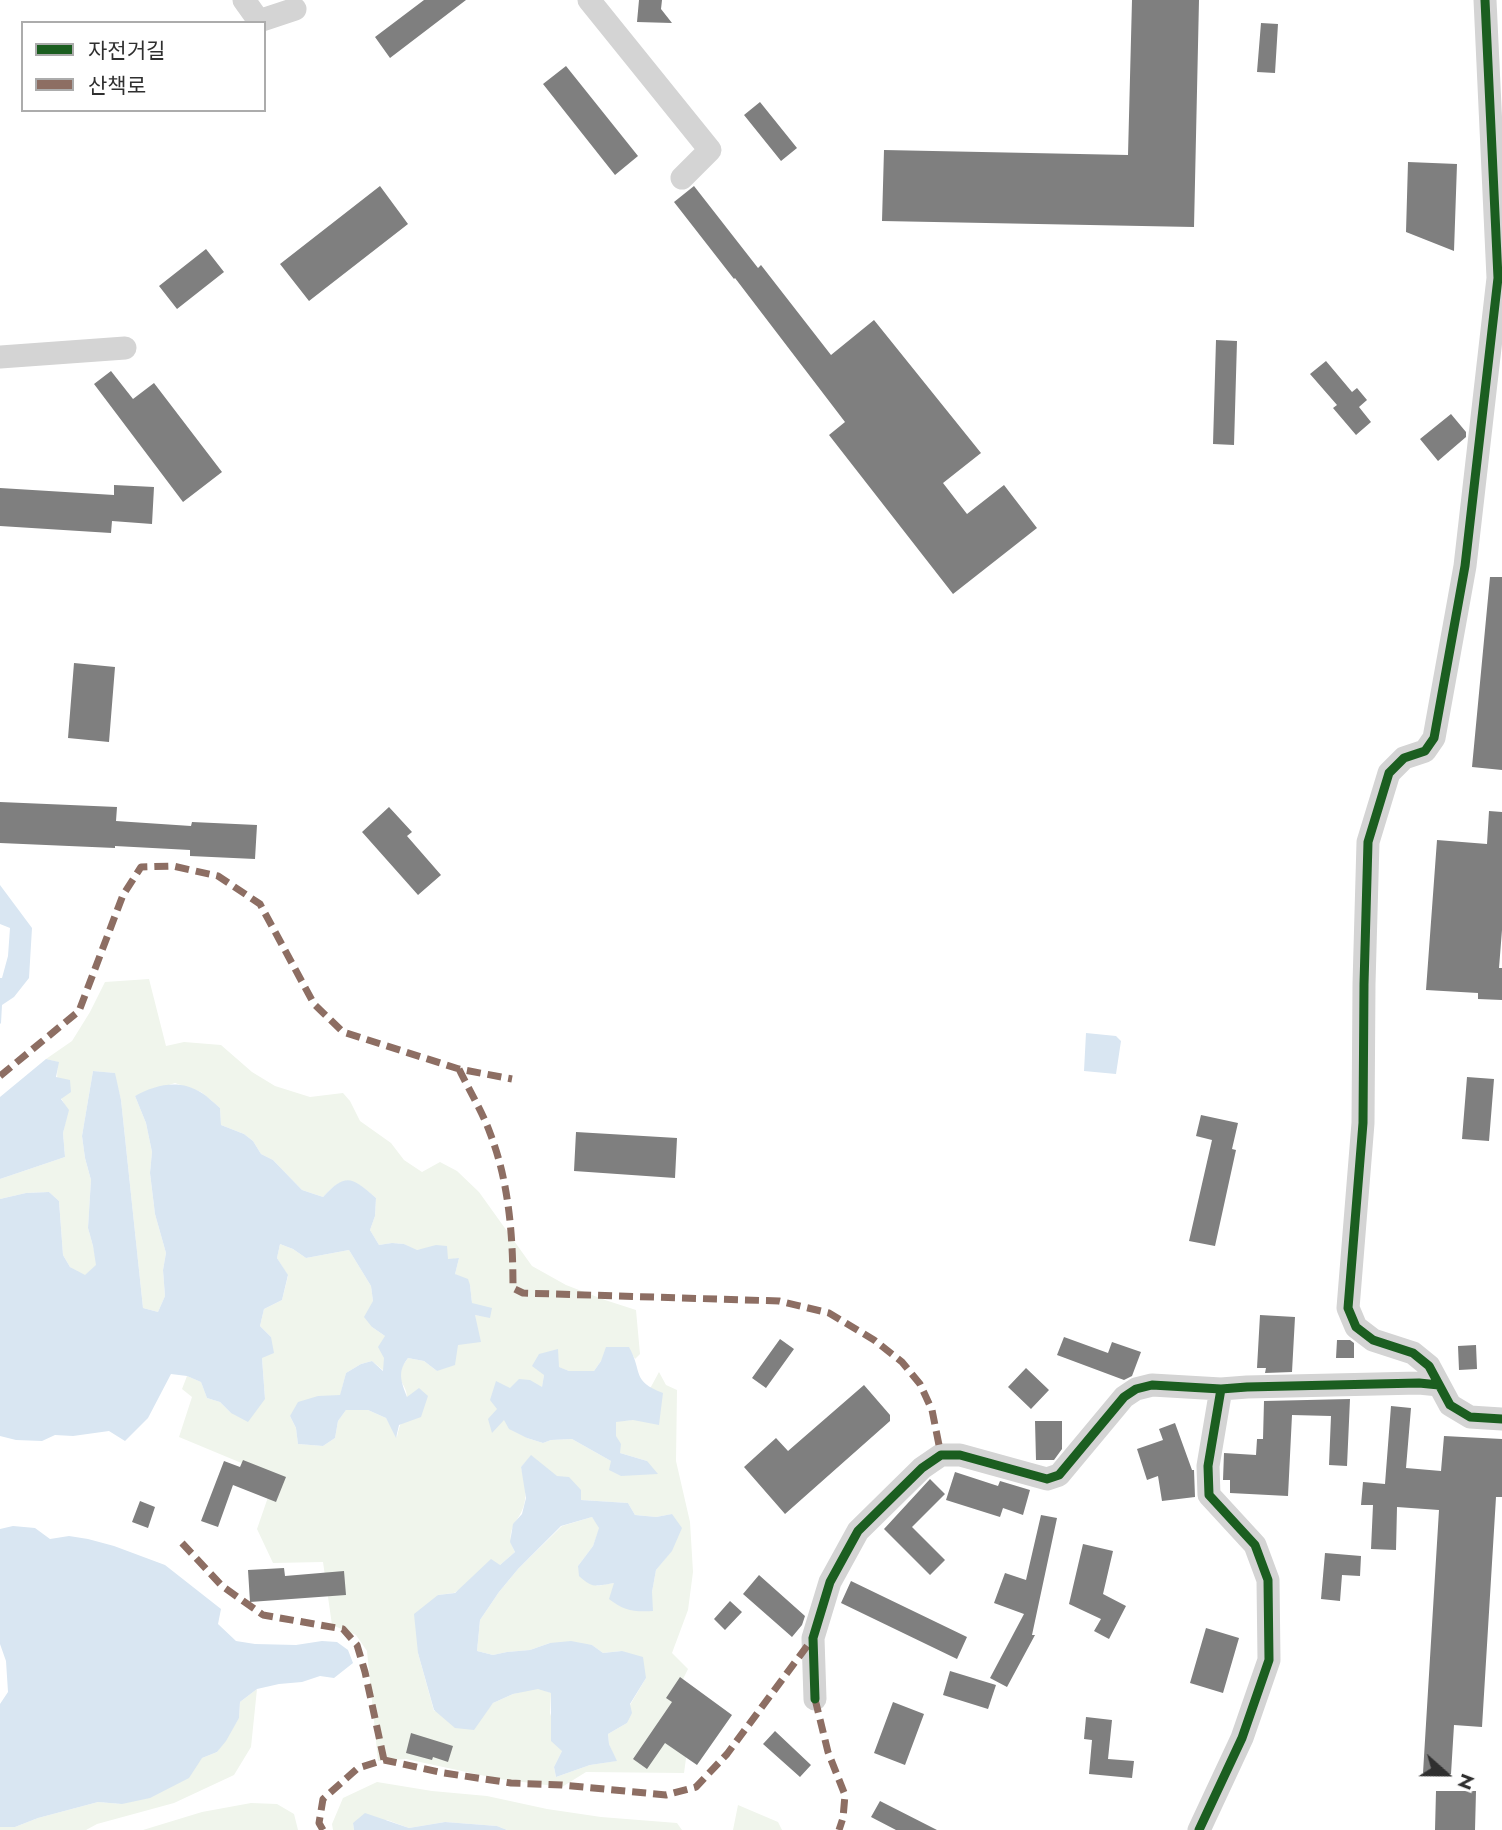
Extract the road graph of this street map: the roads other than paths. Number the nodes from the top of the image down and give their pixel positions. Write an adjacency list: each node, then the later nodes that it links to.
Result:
1 (244, 0): 4 (street)
2 (589, 0): 5 (street)
3 (1485, 0): 8 (street)
4 (295, 9)
5 (682, 178)
6 (125, 348): 7 (street)
7 (0, 357)
8 (1439, 1385): 9 (street); 10 (street)
9 (1221, 1389): 11 (street); 12 (street)
10 (1502, 1419)
11 (814, 1699)
12 (1199, 1830)

